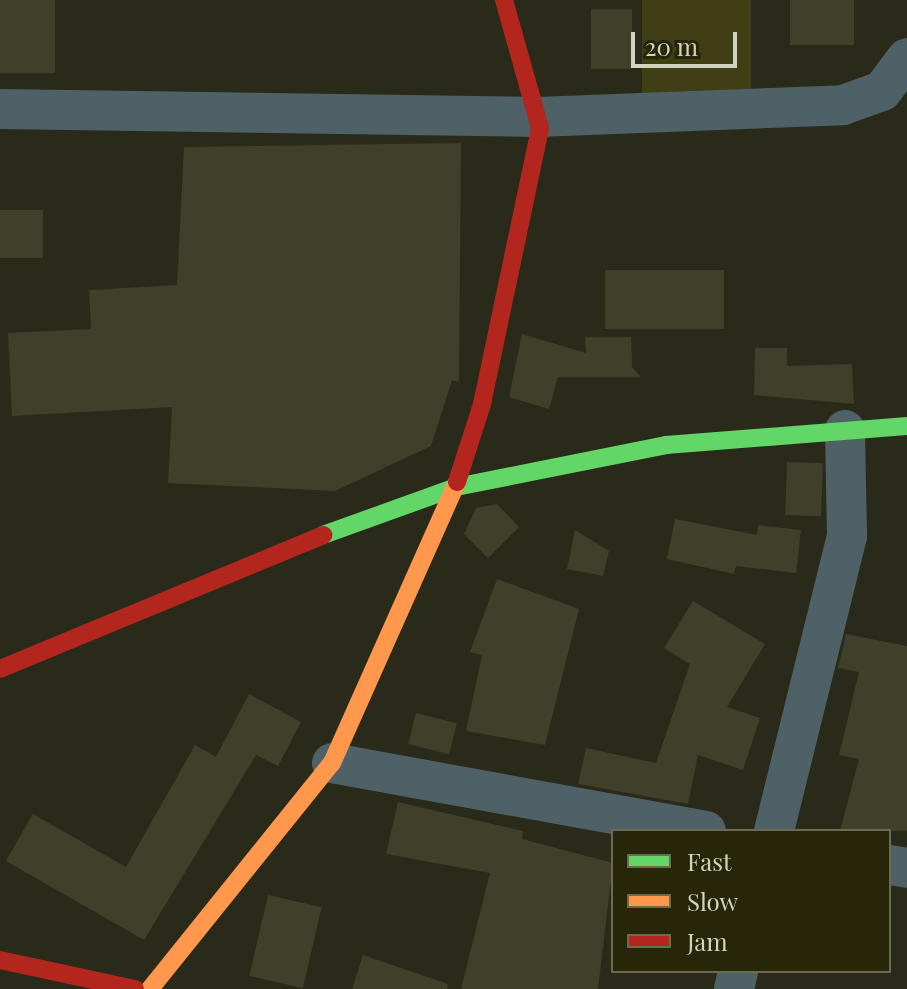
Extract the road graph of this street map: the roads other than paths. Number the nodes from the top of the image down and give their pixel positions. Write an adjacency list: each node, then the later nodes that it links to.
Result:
1 (504, 0): 4 (street)
2 (907, 58): 4 (street)
3 (0, 109): 4 (street)
4 (537, 117): 7 (street)
5 (907, 426): 6 (street)
6 (845, 430): 7 (street); 11 (street)
7 (456, 487): 8 (street); 9 (street)
8 (0, 669)
9 (332, 763): 10 (street); 14 (street)
10 (695, 829)
11 (774, 829)
12 (0, 960): 13 (street)
13 (135, 989)
14 (150, 989)

